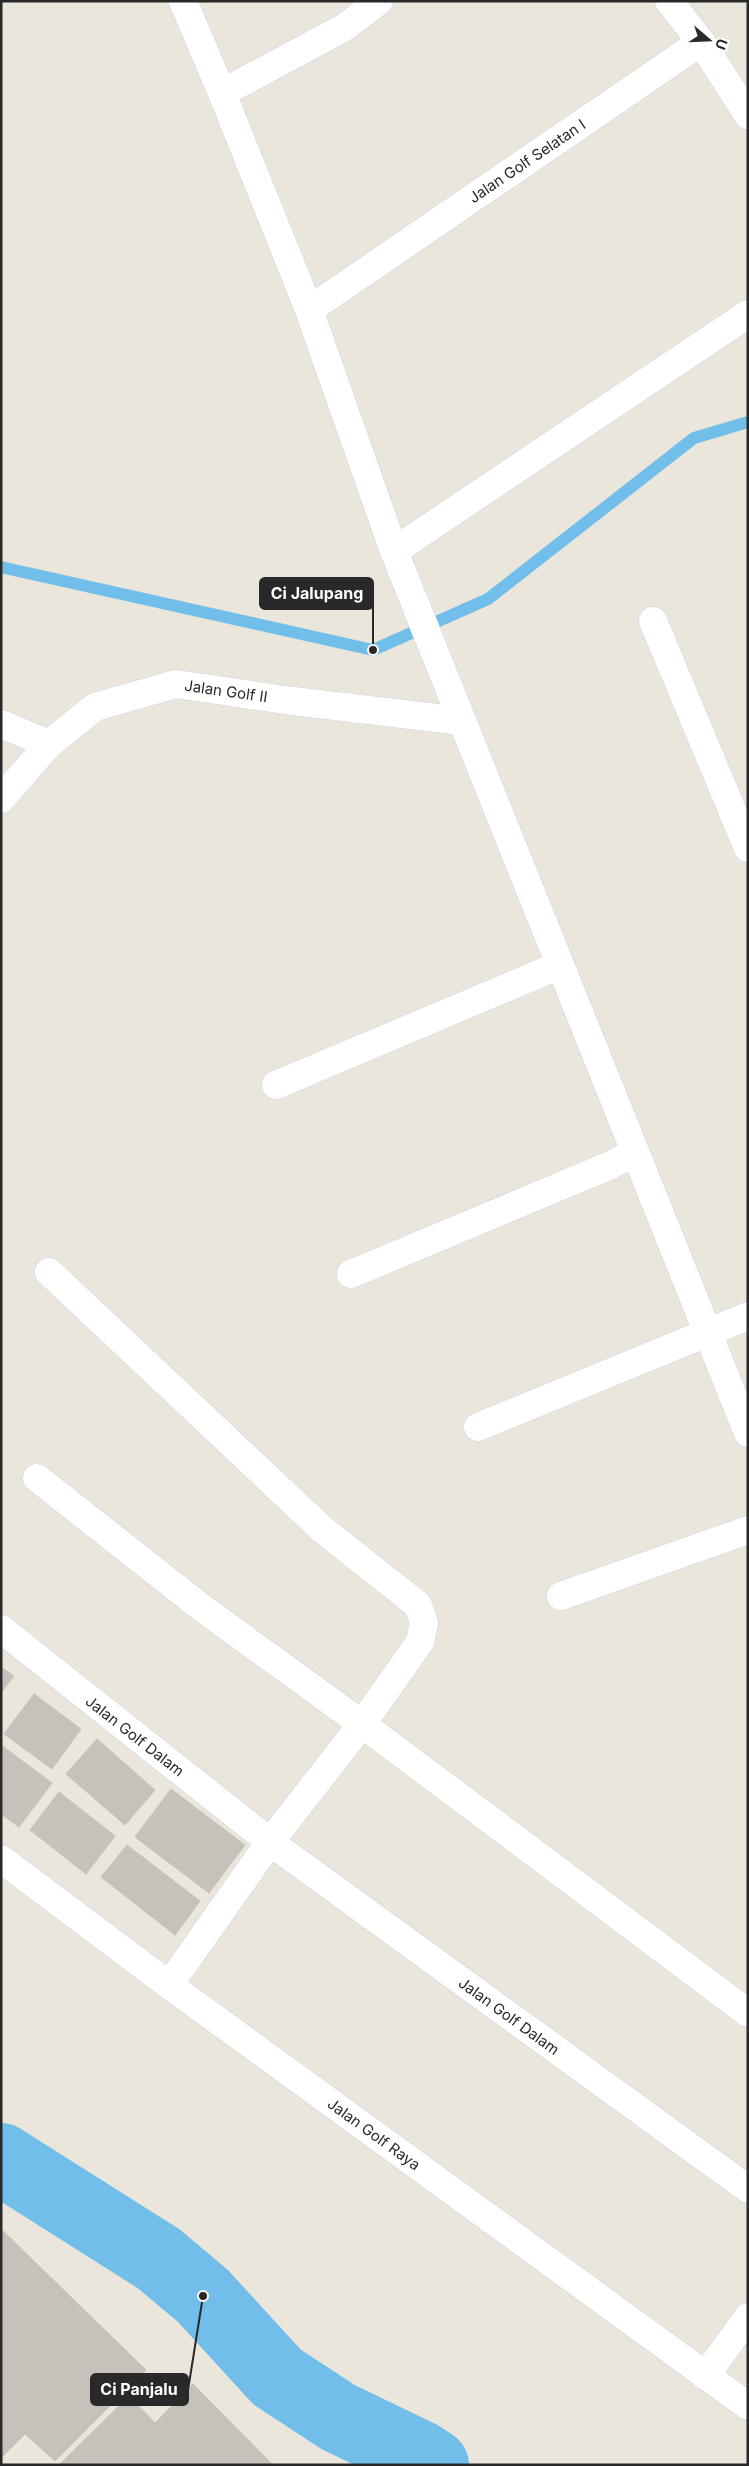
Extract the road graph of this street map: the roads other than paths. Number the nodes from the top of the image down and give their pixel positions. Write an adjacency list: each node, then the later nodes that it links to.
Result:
1 (183, 1): 5 (street)
2 (380, 1): 5 (street)
3 (669, 1): 4 (street)
4 (701, 42): 6 (street); 7 (street, Jalan Golf Selatan I)
5 (222, 93): 7 (street)
6 (748, 116)
7 (309, 310): 9 (street)
8 (748, 314): 9 (street)
9 (394, 551): 11 (street)
10 (653, 621): 15 (street)
11 (461, 721): 13 (street, Jalan Golf II); 16 (street)
12 (1, 724): 13 (street)
13 (49, 744): 14 (street, Jalan Golf II)
14 (1, 799)
15 (748, 848)
16 (560, 964): 17 (street); 18 (street)
17 (276, 1085)
18 (634, 1152): 20 (street); 22 (street)
19 (49, 1272): 29 (street)
20 (351, 1274)
21 (748, 1316): 22 (street)
22 (707, 1334): 23 (street); 24 (street)
23 (478, 1427)
24 (748, 1433)
25 (37, 1478): 29 (street)
26 (748, 1530): 27 (street)
27 (561, 1596)
28 (1, 1629): 30 (street, Jalan Golf Dalam)
29 (362, 1724): 30 (street); 33 (street)
30 (270, 1842): 32 (street); 34 (street, Jalan Golf Dalam)
31 (5, 1869): 32 (street, Jalan Golf Raya)
32 (169, 1985): 36 (street, Jalan Golf Raya)
33 (748, 2013)
34 (748, 2189)
35 (748, 2317): 36 (street)
36 (705, 2376): 37 (street, Jalan Golf Raya)
37 (748, 2406)

